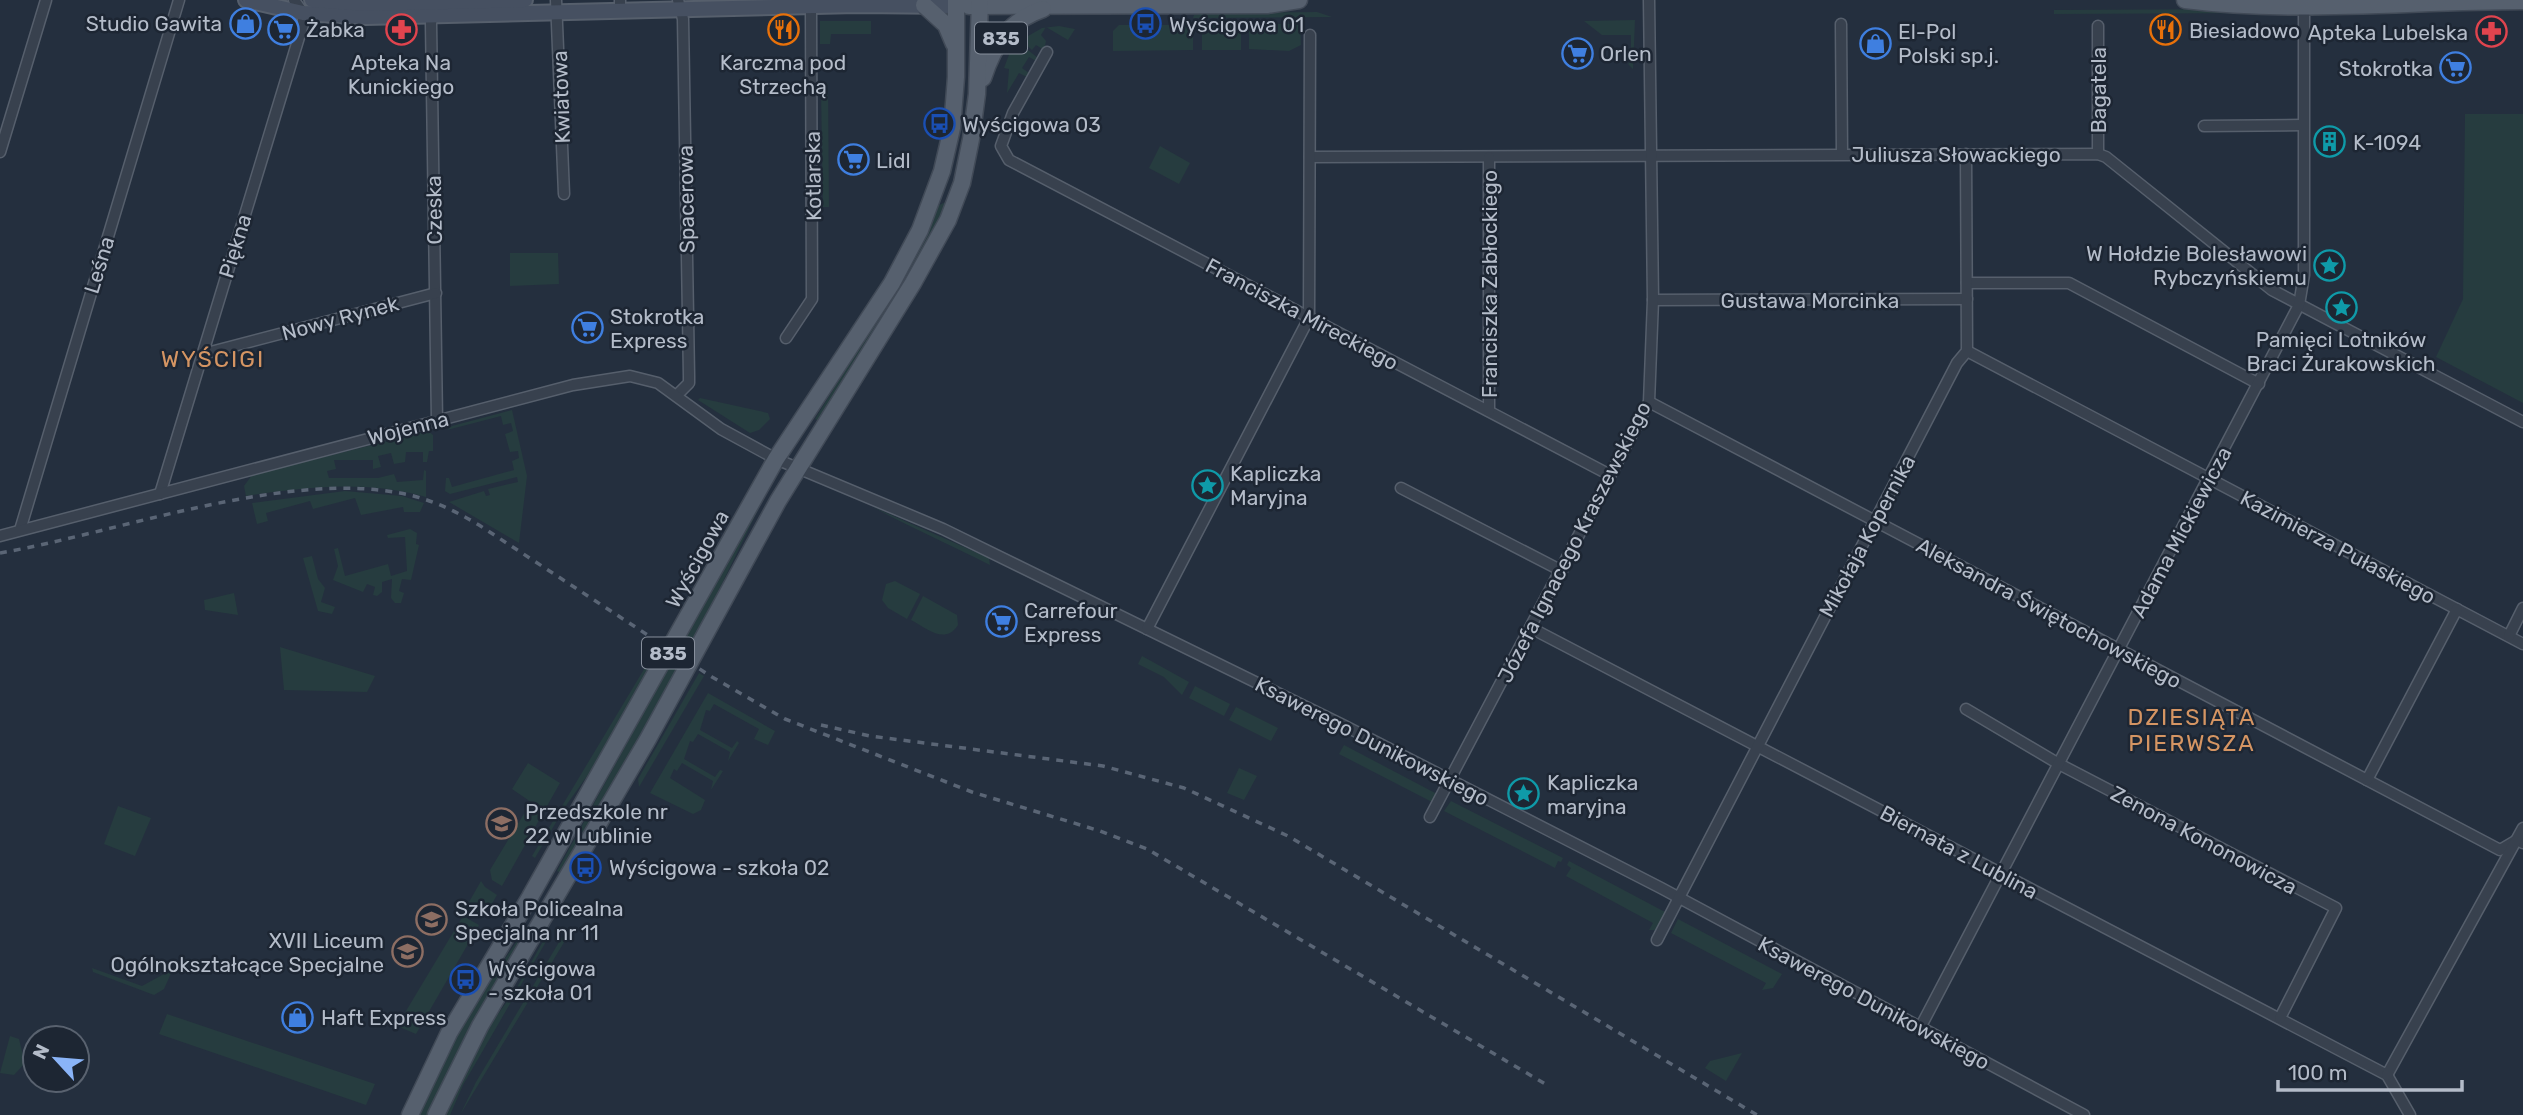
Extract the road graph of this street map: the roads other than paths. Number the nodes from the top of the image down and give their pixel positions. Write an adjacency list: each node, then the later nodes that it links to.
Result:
1 (46, 0): 34 (street)
2 (179, 0): 64 (street, Leśna)
3 (246, 0): 24 (main road)
4 (294, 0): 24 (street)
5 (312, 0): 22 (main road)
6 (525, 0): 16 (main road)
7 (1299, 0): 21 (main road, 835)
8 (1649, 0): 38 (street, Józefa Ignacego Kraszewskiego)
9 (2185, 0): 11 (main road)
10 (2523, 1): 11 (main road)
11 (2304, 2): 32 (street, Adama Mickiewicza)
12 (956, 3): 13 (main road); 19 (main road); 29 (main road, Wyścigowa / 835)
13 (980, 3): 21 (main road); 31 (main road, Wyścigowa / 835)
14 (442, 4): 16 (main road); 22 (main road); 25 (street)
15 (745, 4): 18 (main road); 23 (main road)
16 (492, 5): 20 (main road); 25 (main road)
17 (620, 5): 18 (main road); 20 (main road)
18 (680, 5): 52 (street, Spacerowa)
19 (924, 5): 23 (main road); 29 (main road)
20 (557, 6): 41 (street, Kwiatowa)
21 (1051, 6): 31 (main road, 835)
22 (366, 7): 24 (main road); 25 (main road)
23 (811, 8): 48 (street, Kotlarska)
24 (303, 13): 50 (street, Piękna)
25 (432, 15): 43 (street, Czeska)
26 (1841, 24): 35 (street)
27 (2098, 26): 37 (street, Bagatela)
28 (1310, 35): 39 (street)
29 (957, 49): 57 (main road, Wyścigowa / 835)
30 (1047, 52): 47 (street, Franciszka Mireckiego)
31 (977, 94): 58 (main road, Wyścigowa / 835)
32 (2303, 125): 33 (street); 46 (street, Adama Mickiewicza)
33 (2204, 126)
34 (0, 152)
35 (1842, 154): 36 (street, Juliusza Słowackiego); 38 (street, Juliusza Słowackiego)
36 (1966, 154): 37 (street, Juliusza Słowackiego); 42 (street)
37 (2098, 154): 46 (street)
38 (1652, 156): 40 (street, Juliusza Słowackiego); 45 (street, Józefa Ignacego Kraszewskiego)
39 (1310, 158): 40 (street, Juliusza Słowackiego); 47 (street)
40 (1489, 158): 54 (street, Franciszka Zabłockiego)
41 (564, 194)
42 (1967, 283): 44 (street); 51 (street)
43 (436, 293): 50 (street, Nowy Rynek); 55 (street, Czeska)
44 (1967, 299): 45 (street, Gustawa Morcinka); 49 (street)
45 (1653, 300): 53 (street, Józefa Ignacego Kraszewskiego)
46 (2299, 305): 51 (street, Adama Mickiewicza); 56 (street)
47 (1309, 318): 54 (street, Franciszka Mireckiego); 70 (street)
48 (786, 338)
49 (1967, 351): 60 (street, Kazimierza Pułaskiego); 63 (street, Mikołaja Kopernika)
50 (203, 354): 62 (street, Piękna)
51 (2259, 384): 60 (street, Adama Mickiewicza)
52 (677, 395): 55 (street, Wojenna); 57 (street, Wojenna)
53 (1649, 402): 59 (street, Józefa Ignacego Kraszewskiego); 63 (street, Aleksandra Świętochowskiego)
54 (1489, 411): 59 (street, Franciszka Mireckiego)
55 (438, 420): 62 (street, Wojenna)
56 (2523, 422)
57 (776, 459): 58 (street, Wojenna); 88 (main road, Wyścigowa / 835)
58 (798, 467): 70 (street, Ksawerego Dunikowskiego); 89 (main road, Wyścigowa / 835)
59 (1610, 475): 66 (street, Józefa Ignacego Kraszewskiego)
60 (2209, 480): 68 (street, Kazimierza Pułaskiego); 73 (street, Adama Mickiewicza)
61 (1401, 488): 66 (street)
62 (160, 494): 64 (street, Wojenna)
63 (1875, 522): 73 (street, Aleksandra Świętochowskiego); 75 (street, Mikołaja Kopernika)
64 (20, 530): 65 (street, Wojenna)
65 (0, 536)
66 (1562, 571): 69 (street, Józefa Ignacego Kraszewskiego)
67 (2523, 608): 71 (street)
68 (2457, 609): 71 (street, Kazimierza Pułaskiego); 78 (street)
69 (1531, 628): 75 (street, Biernata z Lublina); 77 (street, Józefa Ignacego Kraszewskiego)
70 (1147, 629): 77 (street, Ksawerego Dunikowskiego)
71 (2509, 636): 72 (street, Kazimierza Pułaskiego)
72 (2523, 644)
73 (2120, 650): 76 (street, Adama Mickiewicza); 78 (street, Aleksandra Świętochowskiego)
74 (1966, 709): 76 (street, Zenona Kononowicza)
75 (1757, 745): 82 (street, Biernata z Lublina); 83 (street, Mikołaja Kopernika)
76 (2059, 764): 82 (street, Adama Mickiewicza); 85 (street, Zenona Kononowicza)
77 (1450, 779): 79 (street, Józefa Ignacego Kraszewskiego); 83 (street, Ksawerego Dunikowskiego)
78 (2367, 780): 81 (street, Aleksandra Świętochowskiego)
79 (1430, 817)
80 (2523, 828): 81 (street)
81 (2520, 842): 87 (street)
82 (2001, 874): 85 (street, Biernata z Lublina); 86 (street, Adama Mickiewicza)
83 (1679, 897): 84 (street, Mikołaja Kopernika); 86 (street, Ksawerego Dunikowskiego)
84 (1657, 940)
85 (2280, 1018): 87 (street, Biernata z Lublina)
86 (1920, 1028): 90 (street, Ksawerego Dunikowskiego)
87 (2388, 1075): 91 (street)
88 (410, 1115)
89 (436, 1115)
90 (2084, 1115)
91 (2410, 1115)

